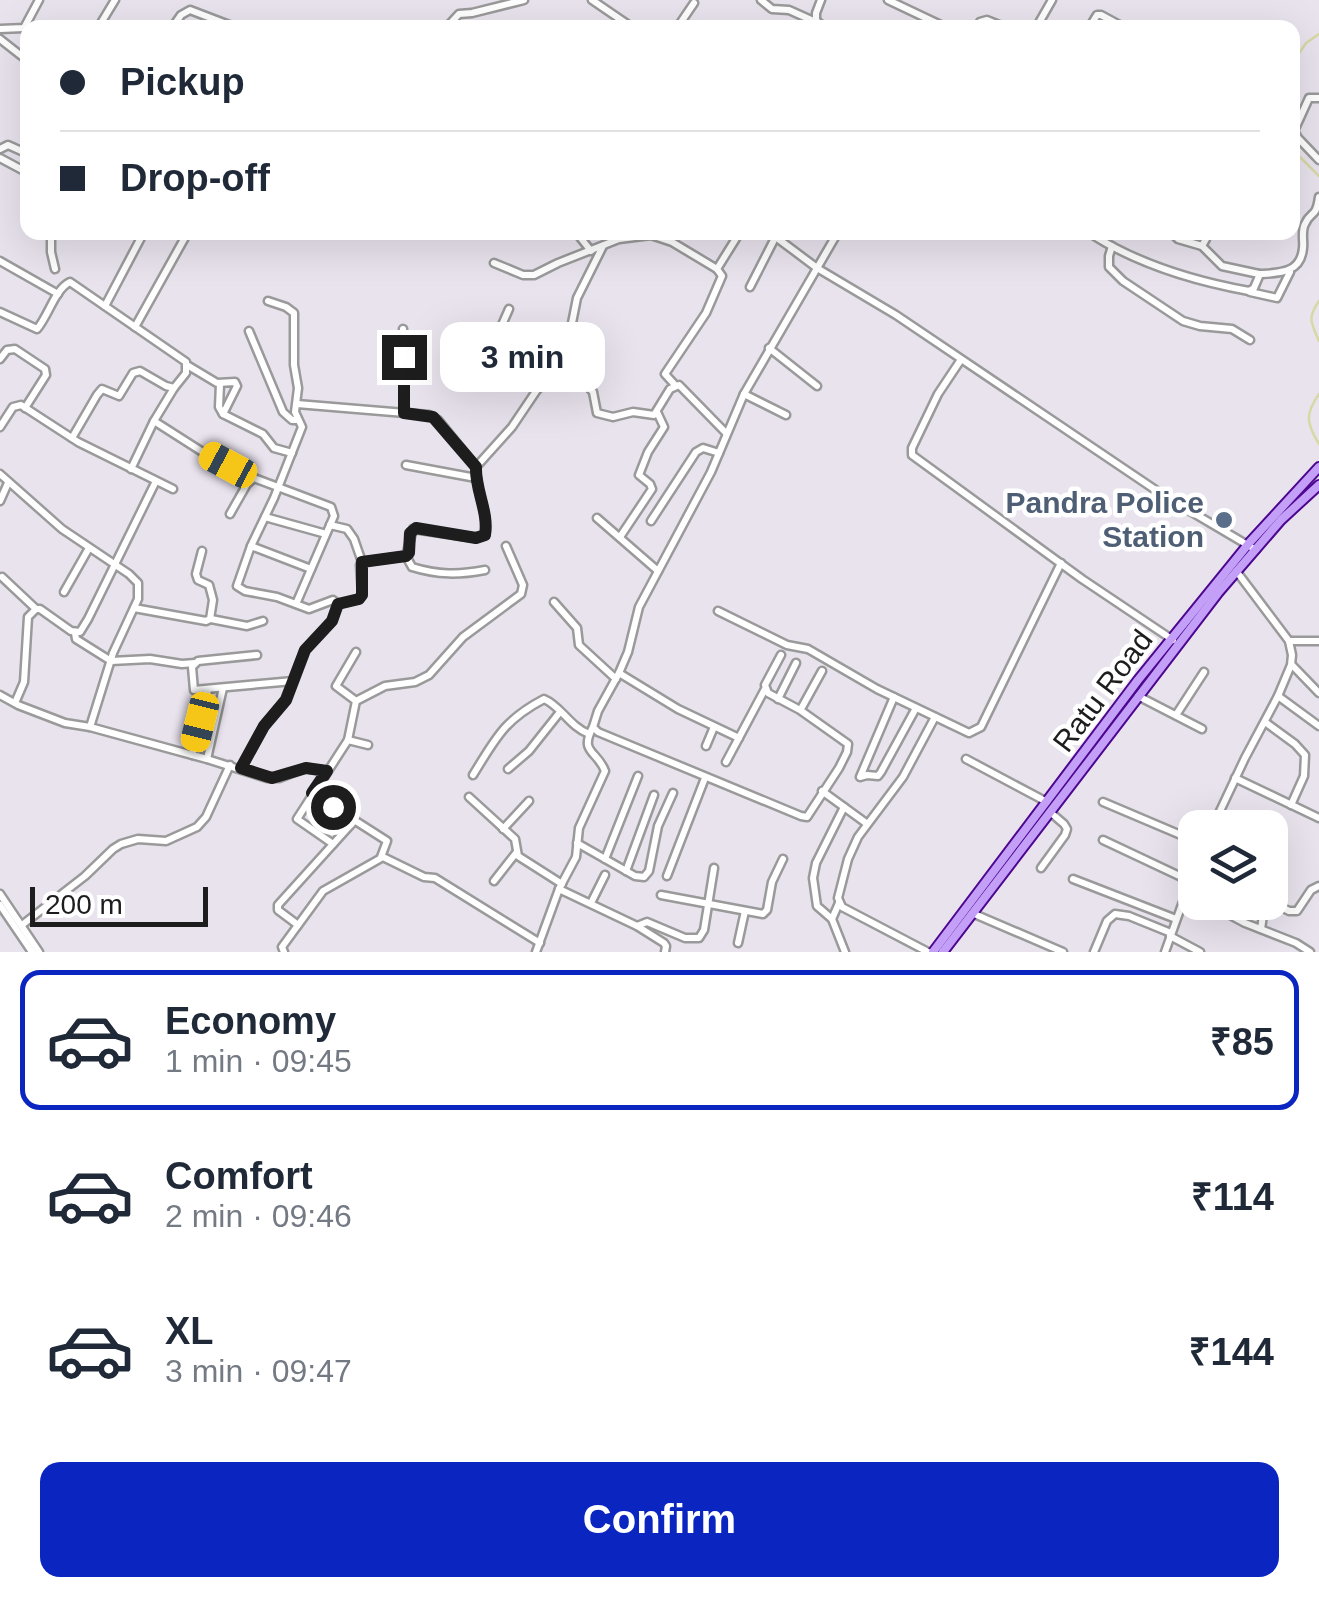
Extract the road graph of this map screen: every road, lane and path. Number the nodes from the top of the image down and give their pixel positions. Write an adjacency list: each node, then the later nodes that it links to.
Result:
1 (524, 0): 8 (street)
2 (592, 0): 9 (street)
3 (760, 0): 11 (street)
4 (889, 0): 12 (street)
5 (694, 3): 10 (street)
6 (179, 20): 7 (street)
7 (216, 20)
8 (453, 20)
9 (621, 20)
10 (682, 20)
11 (810, 20)
12 (930, 20)
13 (0, 39): 14 (street)
14 (20, 55)
15 (1319, 98): 16 (street)
16 (1300, 119)
17 (1300, 138): 18 (street)
18 (1319, 160)
19 (1319, 197): 43 (street)
20 (51, 240): 41 (street)
21 (140, 240): 49 (street)
22 (184, 240): 52 (street)
23 (582, 240): 37 (street)
24 (617, 240): 34 (street)
25 (666, 240): 33 (street)
26 (735, 240): 42 (street)
27 (770, 240): 45 (street)
28 (780, 240): 40 (street)
29 (833, 240): 40 (street)
30 (1102, 240): 35 (street)
31 (1181, 240): 36 (street)
32 (1205, 240): 36 (street)
33 (672, 242): 42 (street)
34 (603, 246): 37 (street); 69 (street)
35 (1112, 246): 46 (street); 55 (street)
36 (1202, 246): 44 (street)
37 (590, 251): 39 (street)
38 (0, 261): 47 (street)
39 (494, 263)
40 (817, 268): 56 (street); 58 (street)
41 (55, 269)
42 (717, 270): 62 (street)
43 (1290, 271): 44 (street); 46 (street)
44 (1260, 274): 46 (street)
45 (750, 287)
46 (1249, 292)
47 (58, 294): 49 (street); 51 (street)
48 (268, 301): 67 (street)
49 (105, 306): 52 (street)
50 (509, 308): 65 (street)
51 (0, 312)
52 (136, 327): 59 (street)
53 (403, 330): 70 (street)
54 (250, 331): 73 (street)
55 (1250, 340)
56 (770, 348): 63 (street); 66 (street)
57 (0, 358): 68 (street)
58 (960, 360): 103 (street); 108 (street)
59 (187, 365): 61 (street); 64 (street)
60 (545, 378): 65 (street)
61 (220, 384): 71 (street); 71 (street)
62 (675, 385): 69 (street); 76 (street)
63 (817, 386)
64 (174, 388): 74 (street); 77 (street)
65 (538, 389): 81 (street)
66 (744, 394): 72 (street); 76 (street)
67 (296, 404): 70 (street); 73 (street)
68 (25, 408): 75 (street); 77 (street)
69 (657, 412): 99 (street)
70 (404, 413): 81 (street)
71 (223, 414): 78 (street)
72 (786, 414)
73 (298, 420): 78 (street)
74 (154, 421): 82 (street); 85 (street)
75 (0, 427)
76 (726, 433): 79 (street)
77 (72, 438): 82 (street)
78 (292, 453): 91 (street)
79 (719, 453): 96 (street); 111 (street)
80 (406, 465): 86 (street)
81 (476, 467): 86 (street)
82 (131, 469): 87 (street)
83 (1316, 469): 103 (main road, Ratu Road)
84 (0, 474): 88 (street)
85 (254, 478): 91 (street); 93 (street)
86 (476, 478): 105 (street)
87 (156, 481): 90 (street); 107 (street)
88 (8, 482): 92 (street); 102 (street)
89 (1319, 485): 103 (main road, Ratu Road)
90 (173, 488)
91 (278, 488): 94 (street); 97 (street)
92 (0, 501)
93 (230, 514)
94 (266, 517): 98 (street); 100 (street)
95 (597, 518): 99 (street)
96 (651, 521)
97 (330, 525): 98 (street); 106 (street)
98 (326, 534): 109 (street)
99 (620, 537): 111 (street)
100 (251, 546): 109 (street); 116 (street)
101 (506, 546): 147 (street)
102 (89, 548): 107 (street); 114 (street)
103 (1252, 548): 112 (main road, Ratu Road); 124 (main road, Ratu Road)
104 (202, 551): 121 (street)
105 (406, 556): 106 (street); 110 (street)
106 (362, 562): 117 (street)
107 (114, 564): 118 (street); 123 (street)
108 (1061, 564): 124 (street); 153 (street)
109 (310, 569): 116 (street)
110 (485, 570)
111 (658, 571): 136 (street)
112 (1238, 572): 124 (main road, Ratu Road); 125 (street)
113 (3, 577): 119 (street)
114 (64, 592)
115 (554, 602): 136 (street)
116 (296, 604): 117 (street)
117 (338, 604): 137 (street)
118 (134, 608): 121 (street); 130 (street)
119 (36, 609): 123 (street); 148 (street)
120 (718, 611): 145 (street)
121 (210, 619): 122 (street)
122 (263, 621)
123 (75, 633): 130 (street)
124 (1175, 641): 143 (main road, Ratu Road); 182 (main road, Ratu Road)
125 (1289, 641): 126 (street); 133 (street)
126 (1319, 641)
127 (356, 652): 147 (street)
128 (257, 655): 131 (street)
129 (781, 656): 139 (street)
130 (111, 661): 131 (street); 156 (street)
131 (195, 663): 140 (street)
132 (796, 663): 146 (street)
133 (1291, 664): 141 (street); 144 (street)
134 (822, 671): 150 (street)
135 (1204, 672): 152 (street)
136 (617, 676): 157 (street); 159 (street)
137 (292, 681): 138 (street); 169 (street)
138 (224, 688): 140 (street); 165 (street)
139 (765, 689): 146 (street); 160 (street)
140 (208, 690): 164 (street)
141 (1319, 693)
142 (0, 695): 148 (street)
143 (1138, 696): 152 (street); 187 (main road, Ratu Road)
144 (1278, 696): 154 (street); 155 (street)
145 (894, 697): 149 (street); 149 (street)
146 (778, 699): 150 (street)
147 (356, 702): 161 (street)
148 (14, 703): 156 (street)
149 (916, 708): 153 (street)
150 (800, 710): 176 (street)
151 (560, 712): 159 (street); 170 (street); 172 (street)
152 (1176, 715): 158 (street)
153 (936, 718): 190 (street)
154 (1265, 722): 175 (street); 184 (street)
155 (1319, 726)
156 (90, 727): 164 (street)
157 (714, 727): 160 (street); 163 (street)
158 (1202, 729)
159 (591, 731): 174 (street); 194 (street)
160 (739, 738): 167 (street)
161 (348, 740): 162 (street); 171 (street)
162 (368, 745)
163 (706, 746)
164 (192, 755): 165 (street)
165 (207, 759): 168 (street)
166 (966, 759): 182 (street)
167 (726, 762)
168 (230, 765): 169 (street); 224 (street)
169 (241, 768): 171 (street)
170 (508, 769)
171 (327, 771): 177 (street)
172 (473, 775)
173 (638, 776): 198 (street)
174 (705, 778): 176 (street); 205 (street)
175 (1236, 778): 184 (street); 186 (street)
176 (822, 791): 185 (street)
177 (312, 793): 189 (street); 195 (street)
178 (673, 793): 202 (street)
179 (654, 795): 202 (street)
180 (469, 797): 191 (street)
181 (529, 800): 191 (street)
182 (1047, 802): 238 (main road, Ratu Road)
183 (1103, 802): 192 (street)
184 (1292, 805): 188 (street)
185 (844, 808): 190 (street); 220 (street)
186 (1221, 810)
187 (1050, 812): 201 (street); 218 (main road, Ratu Road)
188 (1319, 818)
189 (354, 821): 195 (street); 197 (street)
190 (866, 823): 213 (street)
191 (504, 829): 196 (street)
192 (1178, 834)
193 (1103, 840): 204 (street)
194 (577, 843): 198 (street); 208 (street)
195 (333, 844): 225 (street)
196 (516, 853): 207 (street); 208 (street)
197 (381, 857): 225 (street); 231 (street)
198 (605, 859): 202 (street)
199 (783, 859): 216 (street)
200 (714, 868): 214 (street)
201 (1041, 868)
202 (626, 871)
203 (605, 875): 212 (street)
204 (1178, 875)
205 (668, 876)
206 (1073, 879): 221 (street)
207 (494, 881)
208 (561, 886): 212 (street); 231 (street)
209 (1319, 886): 217 (street)
210 (0, 894): 224 (street)
211 (662, 895): 214 (street)
212 (591, 903): 226 (street)
213 (839, 903): 220 (street); 238 (street)
214 (708, 904): 216 (street); 226 (street)
215 (0, 905): 232 (street)
216 (745, 911): 230 (street)
217 (1288, 911)
218 (971, 912): 229 (street); 239 (main road, Ratu Road)
219 (1178, 914): 221 (street)
220 (832, 919): 237 (street)
221 (1176, 919): 228 (street)
222 (1241, 920): 227 (street)
223 (1263, 920): 227 (street)
224 (22, 925): 233 (street)
225 (298, 925): 234 (street)
226 (637, 926): 236 (street)
227 (1260, 930): 245 (street)
228 (1171, 935): 242 (street); 243 (street); 244 (street)
229 (1039, 941): 240 (street); 241 (street)
230 (738, 942)
231 (540, 943): 235 (street)
232 (32, 952)
233 (40, 952)
234 (284, 952)
235 (536, 952)
236 (665, 952)
237 (845, 952)
238 (930, 952)
239 (943, 952)
240 (1033, 952)
241 (1063, 952)
242 (1094, 952)
243 (1165, 952)
244 (1200, 952)
245 (1310, 952)

